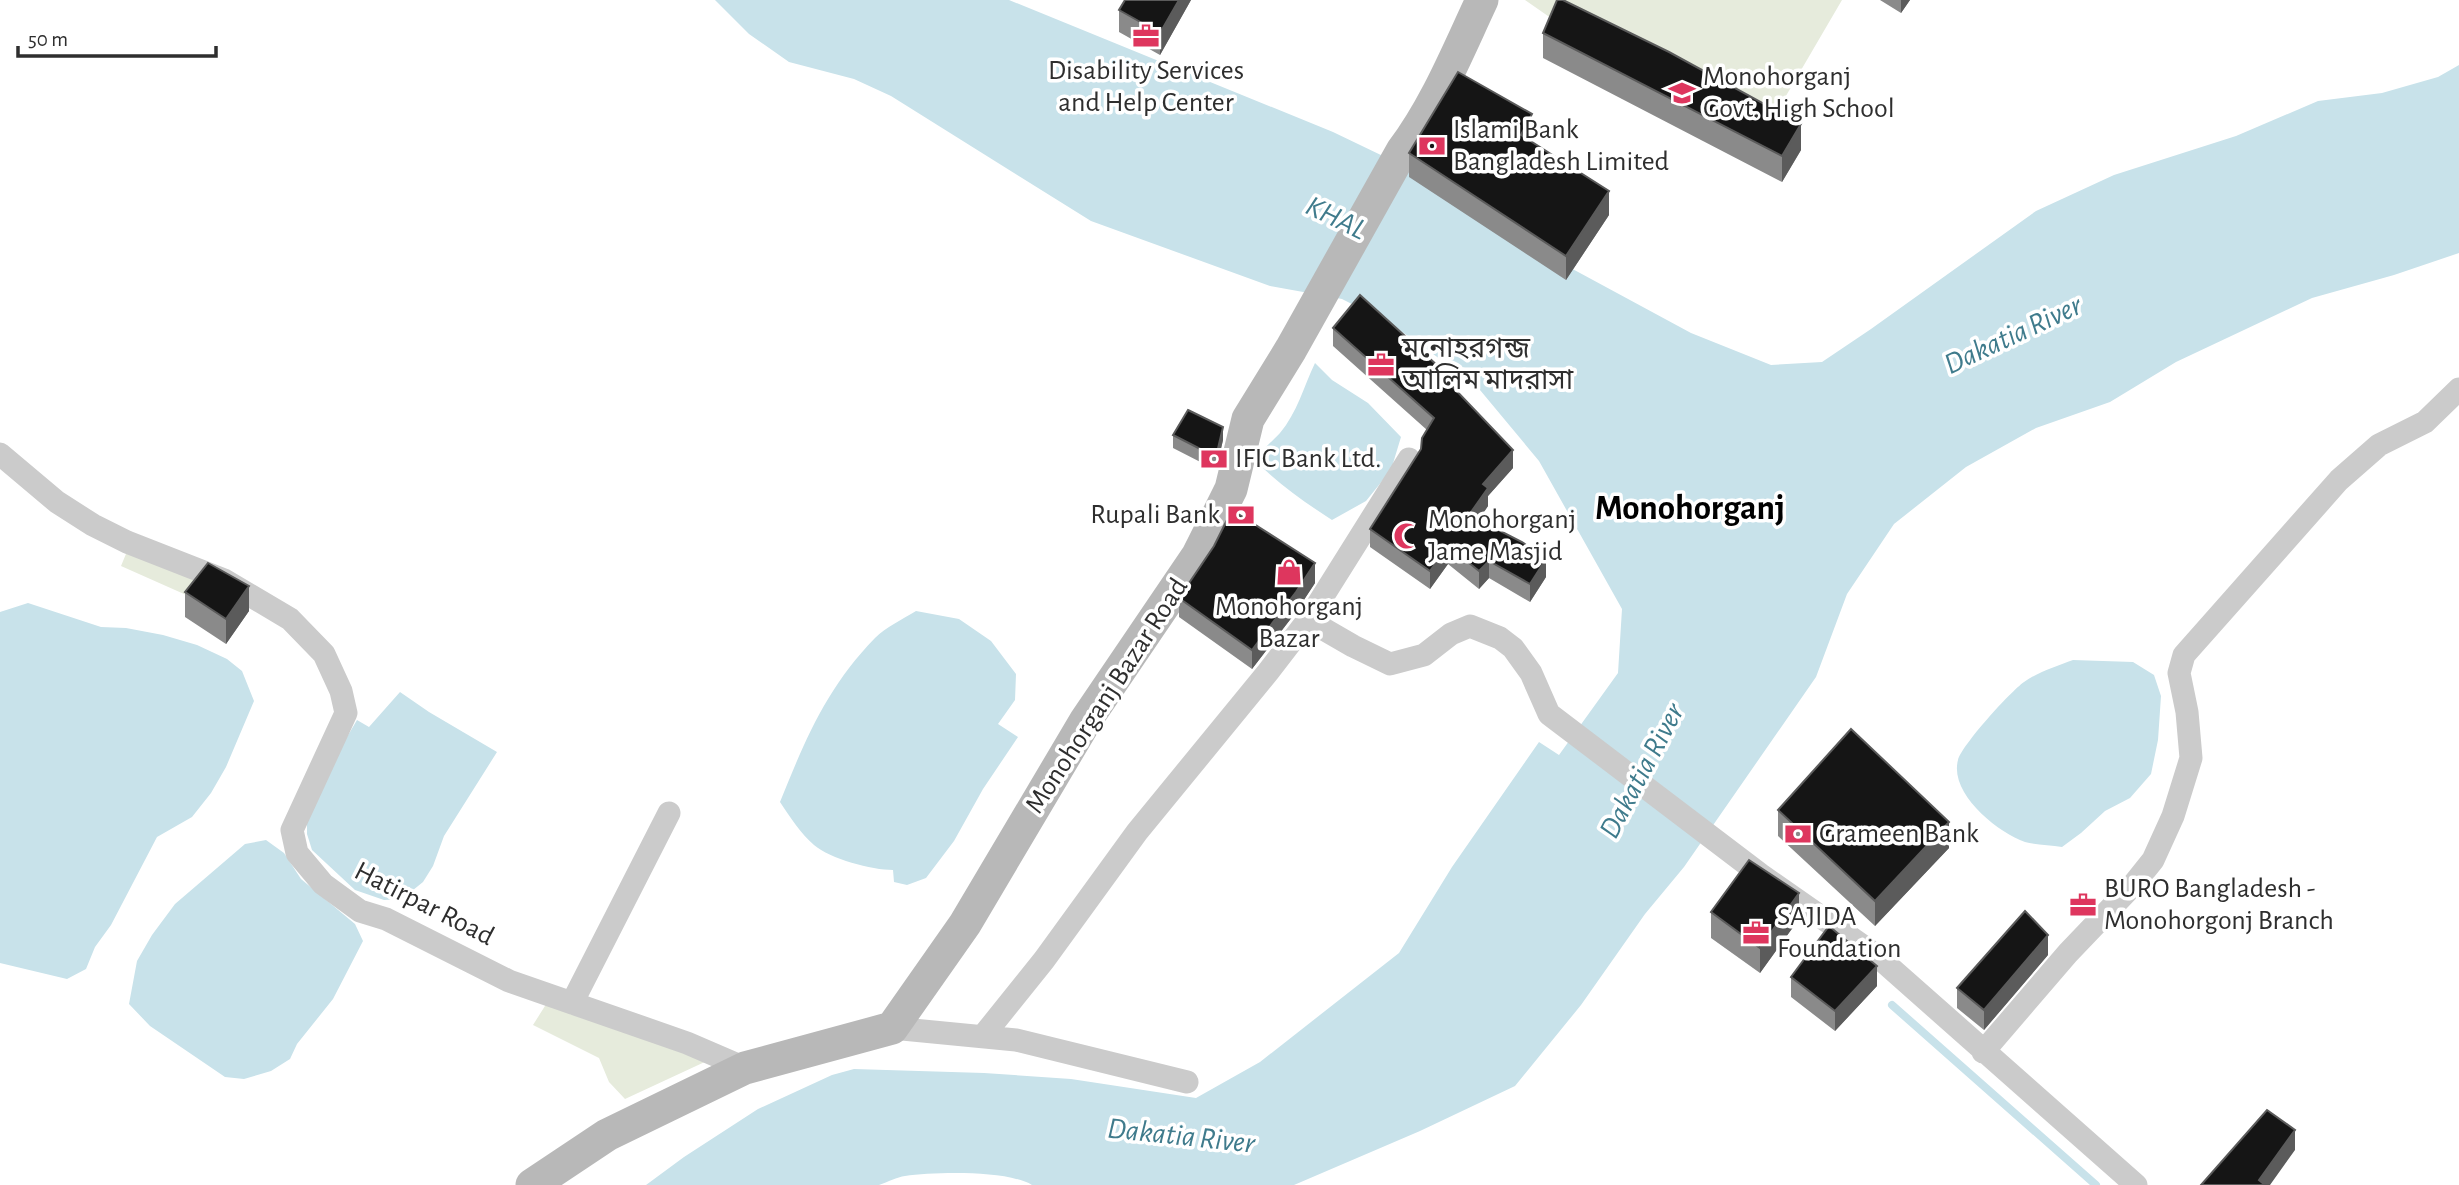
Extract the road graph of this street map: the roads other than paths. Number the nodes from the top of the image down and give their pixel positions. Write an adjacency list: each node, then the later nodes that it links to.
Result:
1 (1482, 0): 8 (street, Monohorganj Bazar Road)
2 (2459, 389): 10 (street)
3 (0, 454): 7 (street, Hatirpar Road)
4 (1409, 459): 5 (street)
5 (1308, 620): 9 (street); 10 (street)
6 (669, 813): 7 (street)
7 (572, 1003): 11 (street, Hatirpar Road)
8 (892, 1028): 9 (street); 11 (street)
9 (983, 1037): 12 (street)
10 (1983, 1052): 14 (street)
11 (745, 1068): 13 (street)
12 (1187, 1082)
13 (532, 1185)
14 (2136, 1185)

